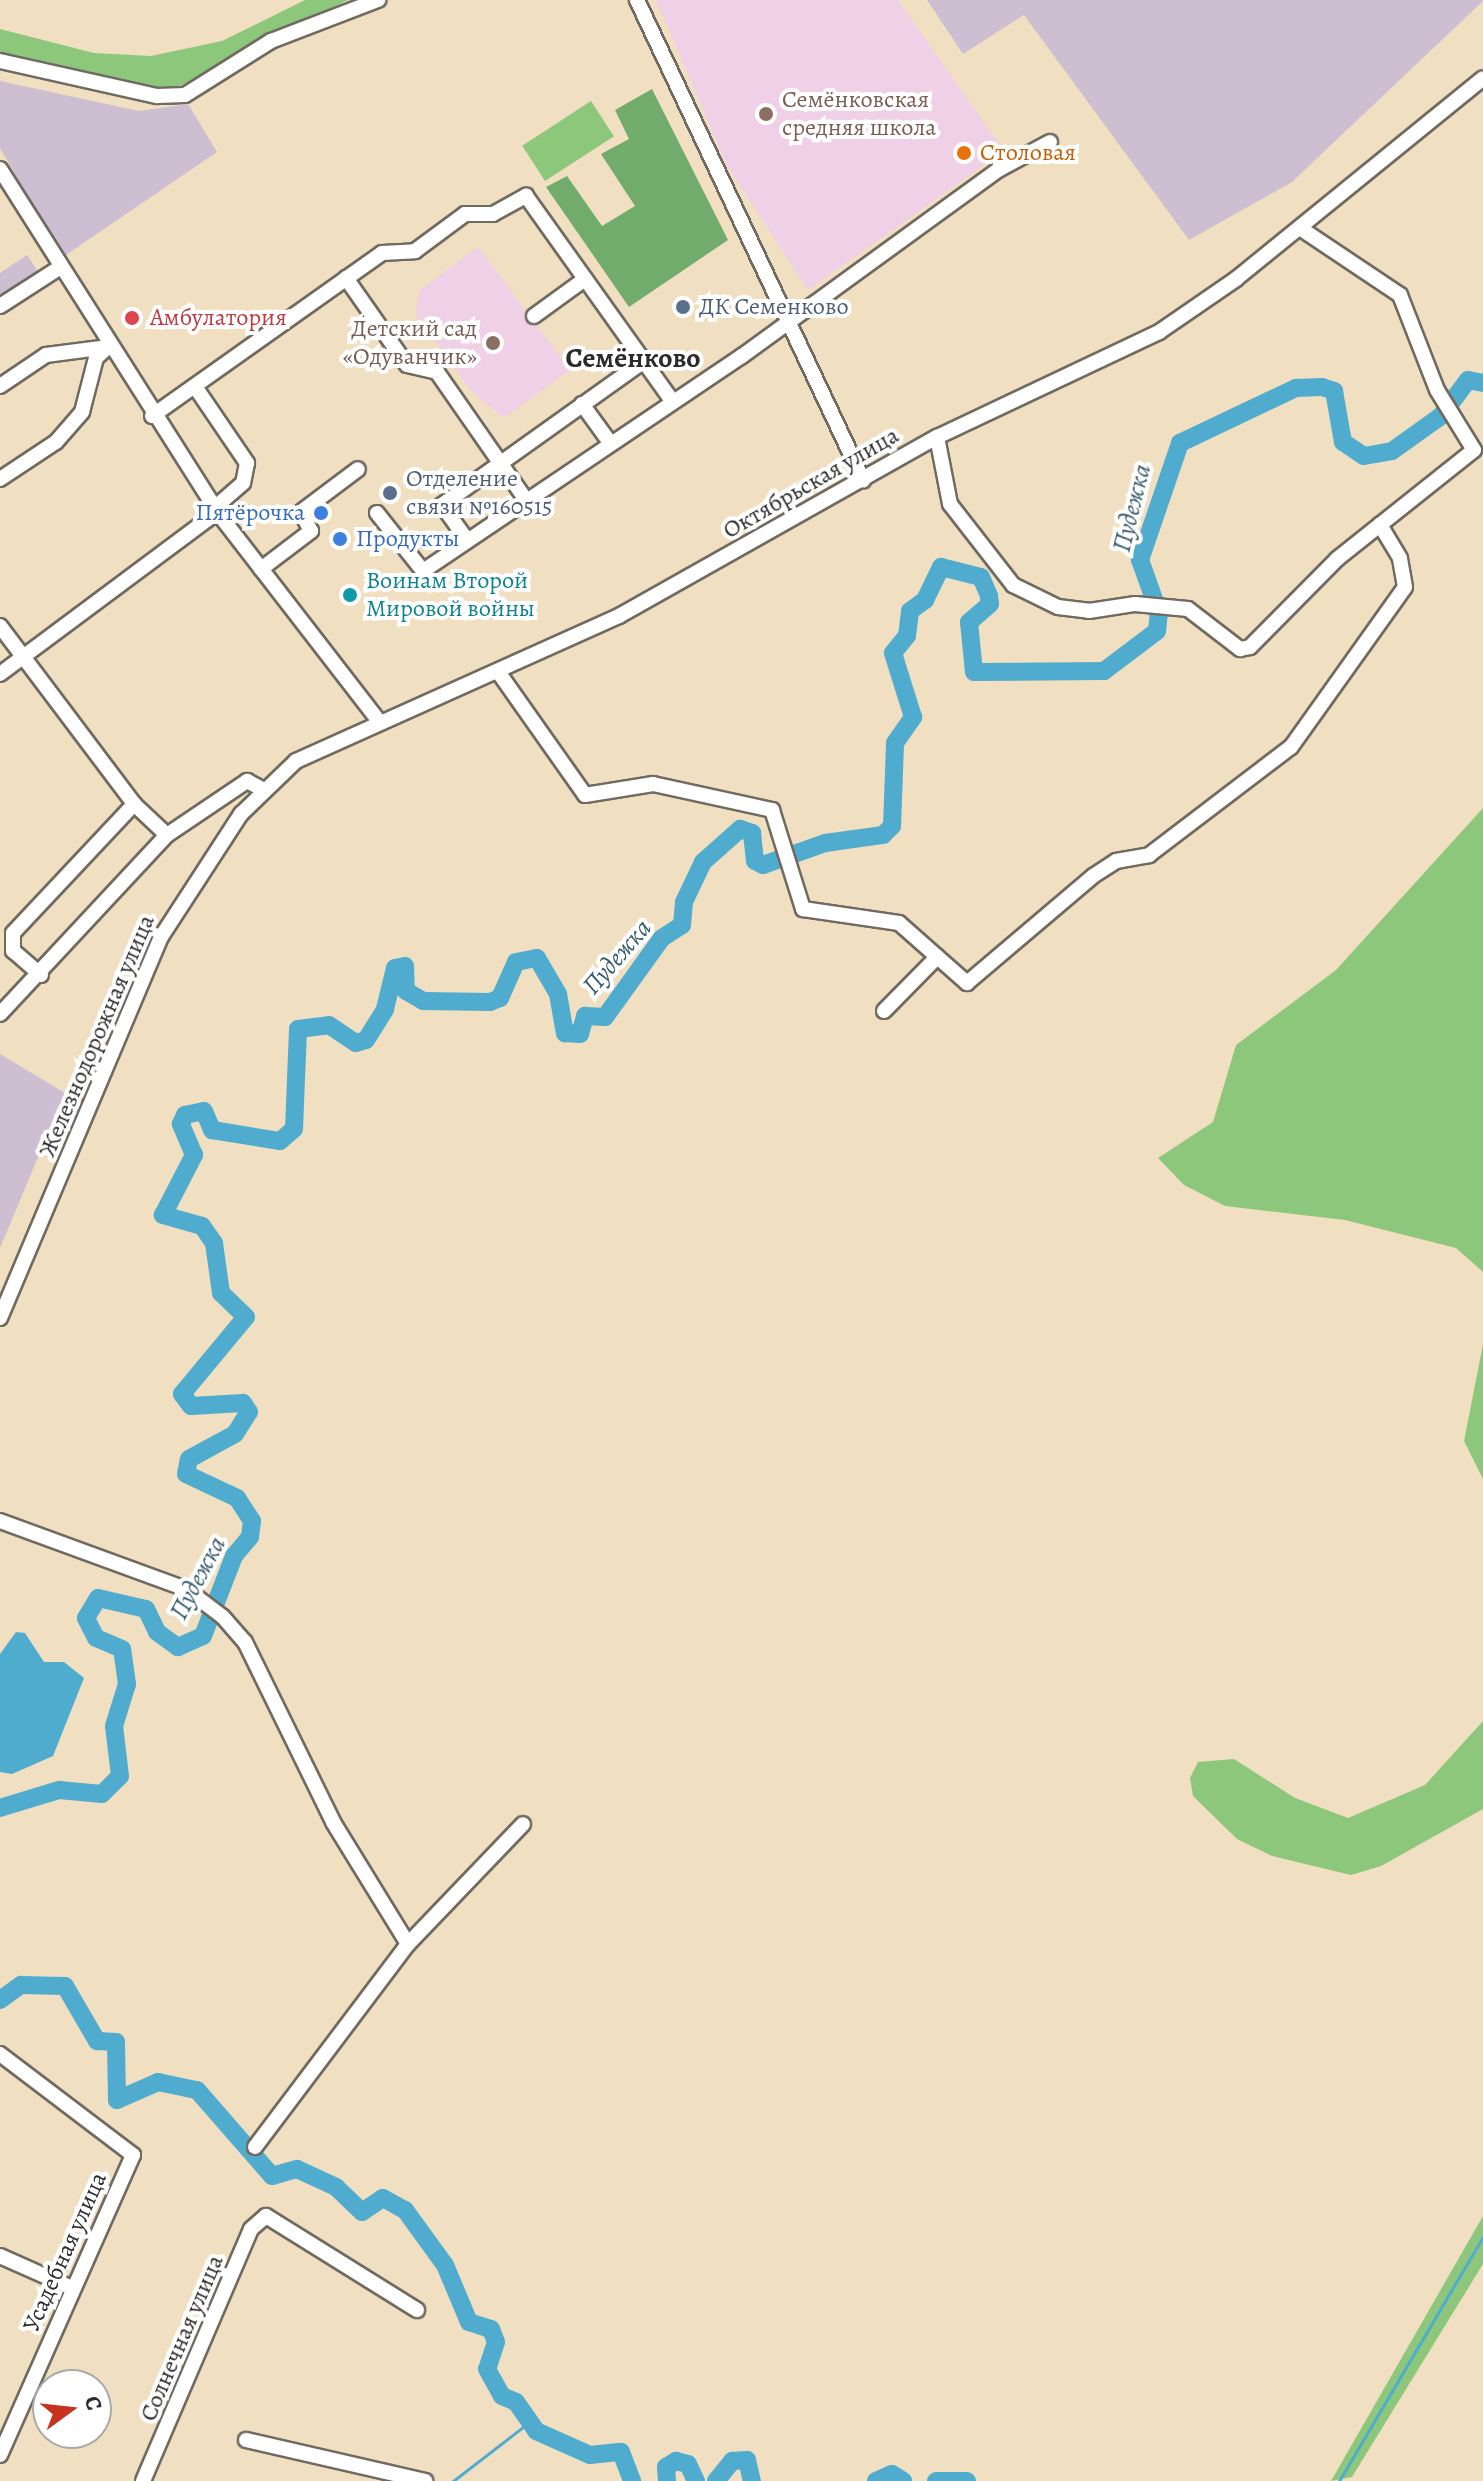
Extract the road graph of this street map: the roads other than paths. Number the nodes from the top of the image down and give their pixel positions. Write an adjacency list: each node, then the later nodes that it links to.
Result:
1 (378, 0): 3 (street)
2 (637, 0): 13 (street)
3 (0, 61)
4 (1483, 78): 7 (street, Октябрьская улица)
5 (1050, 142): 13 (street)
6 (0, 169): 8 (street)
7 (1300, 228): 21 (street, Октябрьская улица); 30 (street)
8 (59, 268): 11 (street); 14 (street)
9 (346, 278): 10 (street); 17 (street); 23 (street)
10 (585, 279): 12 (street); 15 (street)
11 (0, 306)
12 (534, 316)
13 (789, 323): 18 (street); 26 (street)
14 (108, 347): 16 (street); 20 (street); 25 (street)
15 (644, 361): 18 (street); 19 (street)
16 (0, 386)
17 (196, 388): 20 (street); 28 (street)
18 (672, 401): 22 (street)
19 (582, 404): 22 (street); 23 (street)
20 (152, 416): 28 (street)
21 (937, 437): 26 (street, Октябрьская улица); 30 (street)
22 (611, 444): 27 (street)
23 (500, 463): 27 (street); 31 (street)
24 (358, 469): 32 (street)
25 (0, 479)
26 (863, 480): 35 (street, Октябрьская улица)
27 (526, 500): 31 (street)
28 (215, 510): 32 (street); 34 (street)
29 (377, 513): 31 (street)
30 (1380, 525): 41 (street)
31 (467, 540)
32 (261, 569): 37 (street)
33 (0, 626): 34 (street)
34 (24, 657): 36 (street); 39 (street)
35 (499, 673): 37 (street, Октябрьская улица); 41 (street)
36 (0, 674)
37 (378, 720): 38 (street, Октябрьская улица)
38 (264, 790): 40 (street); 45 (street, Железнодорожная улица)
39 (134, 804): 40 (street); 42 (street)
40 (167, 835): 42 (street)
41 (937, 957): 43 (street)
42 (41, 975): 44 (street)
43 (884, 1011)
44 (0, 1014)
45 (0, 1318)
46 (0, 1521): 48 (street)
47 (523, 1824): 48 (street)
48 (408, 1944): 50 (street)
49 (0, 2054): 52 (street, Усадебная улица)
50 (255, 2147)
51 (0, 2256): 52 (street)
52 (72, 2288): 54 (street, Усадебная улица)
53 (417, 2310): 58 (street, Солнечная улица)
54 (7, 2419): 56 (street, Усадебная улица)
55 (246, 2440): 57 (street)
56 (0, 2455)
57 (424, 2478)
58 (143, 2481)

